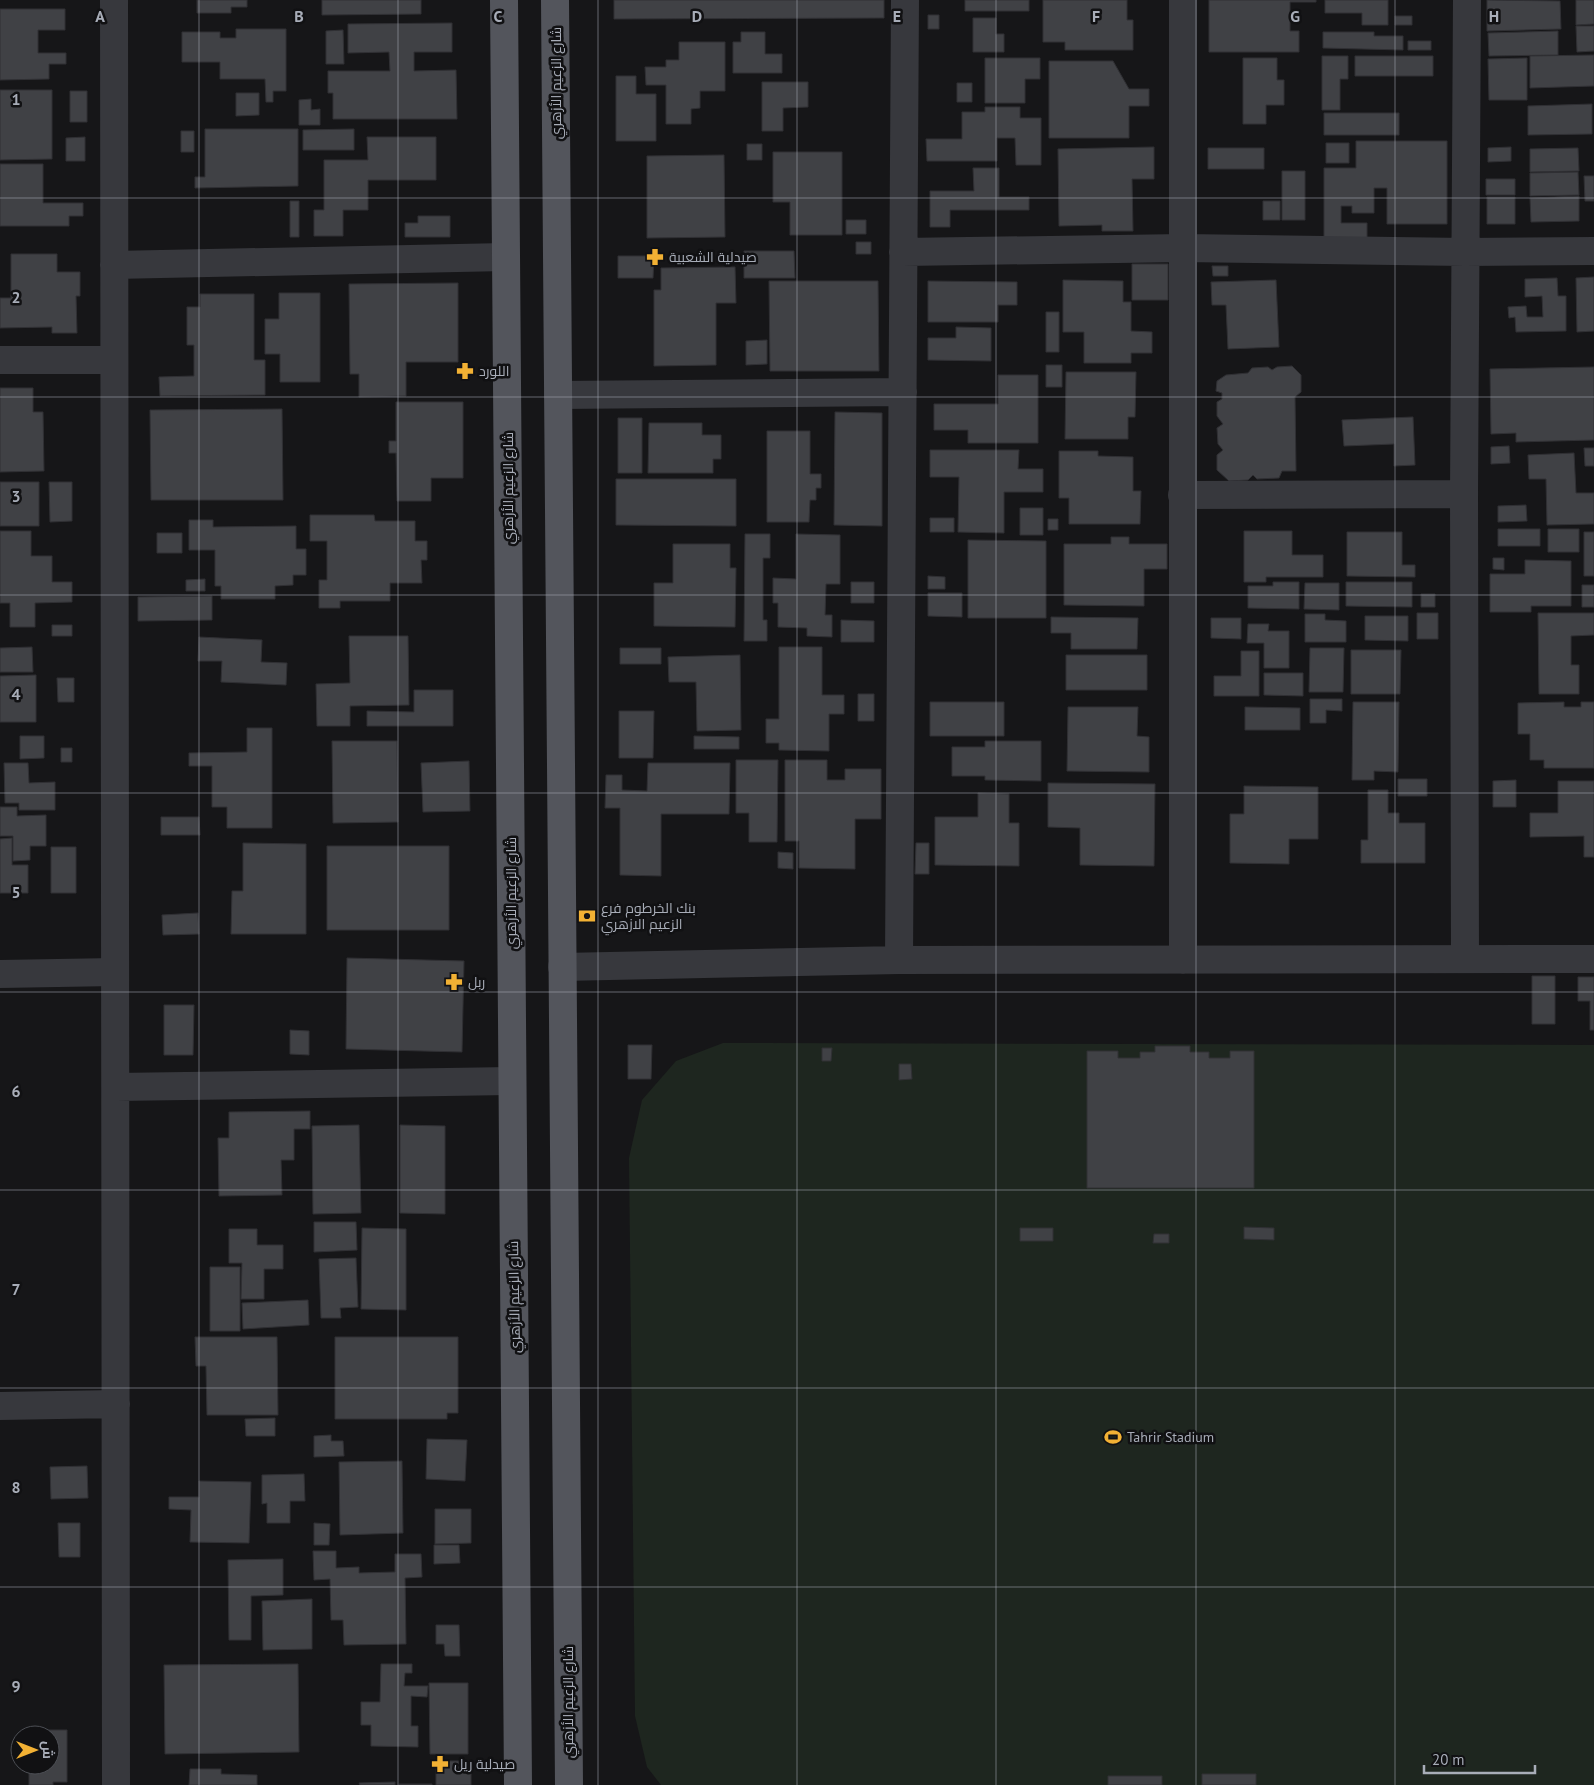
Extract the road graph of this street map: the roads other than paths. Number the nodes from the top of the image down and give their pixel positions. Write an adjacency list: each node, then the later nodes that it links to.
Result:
1 (114, 0): 12 (street)
2 (504, 0): 11 (main road, شارع الزعيم الأزهري)
3 (555, 0): 16 (main road, شارع الزعيم الأزهري)
4 (905, 0): 9 (street)
5 (1183, 0): 7 (street)
6 (1467, 0): 10 (street)
7 (1184, 248): 9 (street); 10 (street); 18 (street)
8 (1594, 251): 10 (street)
9 (904, 252): 15 (street)
10 (1465, 252): 17 (street)
11 (506, 257): 12 (street); 26 (main road, شارع الزعيم الأزهري)
12 (114, 265): 14 (street)
13 (0, 360): 14 (street)
14 (114, 360): 24 (street)
15 (904, 392): 16 (street); 20 (street)
16 (558, 395): 23 (main road, شارع الزعيم الأزهري)
17 (1464, 494): 18 (street); 22 (street)
18 (1182, 495): 21 (street)
19 (1594, 959): 22 (street)
20 (899, 960): 21 (street); 23 (street)
21 (1183, 960): 22 (street)
22 (1465, 960)
23 (562, 967): 32 (main road, شارع الزعيم الأزهري)
24 (115, 972): 25 (street); 27 (street)
25 (0, 974)
26 (512, 1081): 27 (street); 31 (main road, شارع الزعيم الأزهري)
27 (116, 1087): 28 (street)
28 (116, 1404): 29 (street); 30 (street)
29 (0, 1406)
30 (116, 1785)
31 (518, 1785)
32 (569, 1785)

